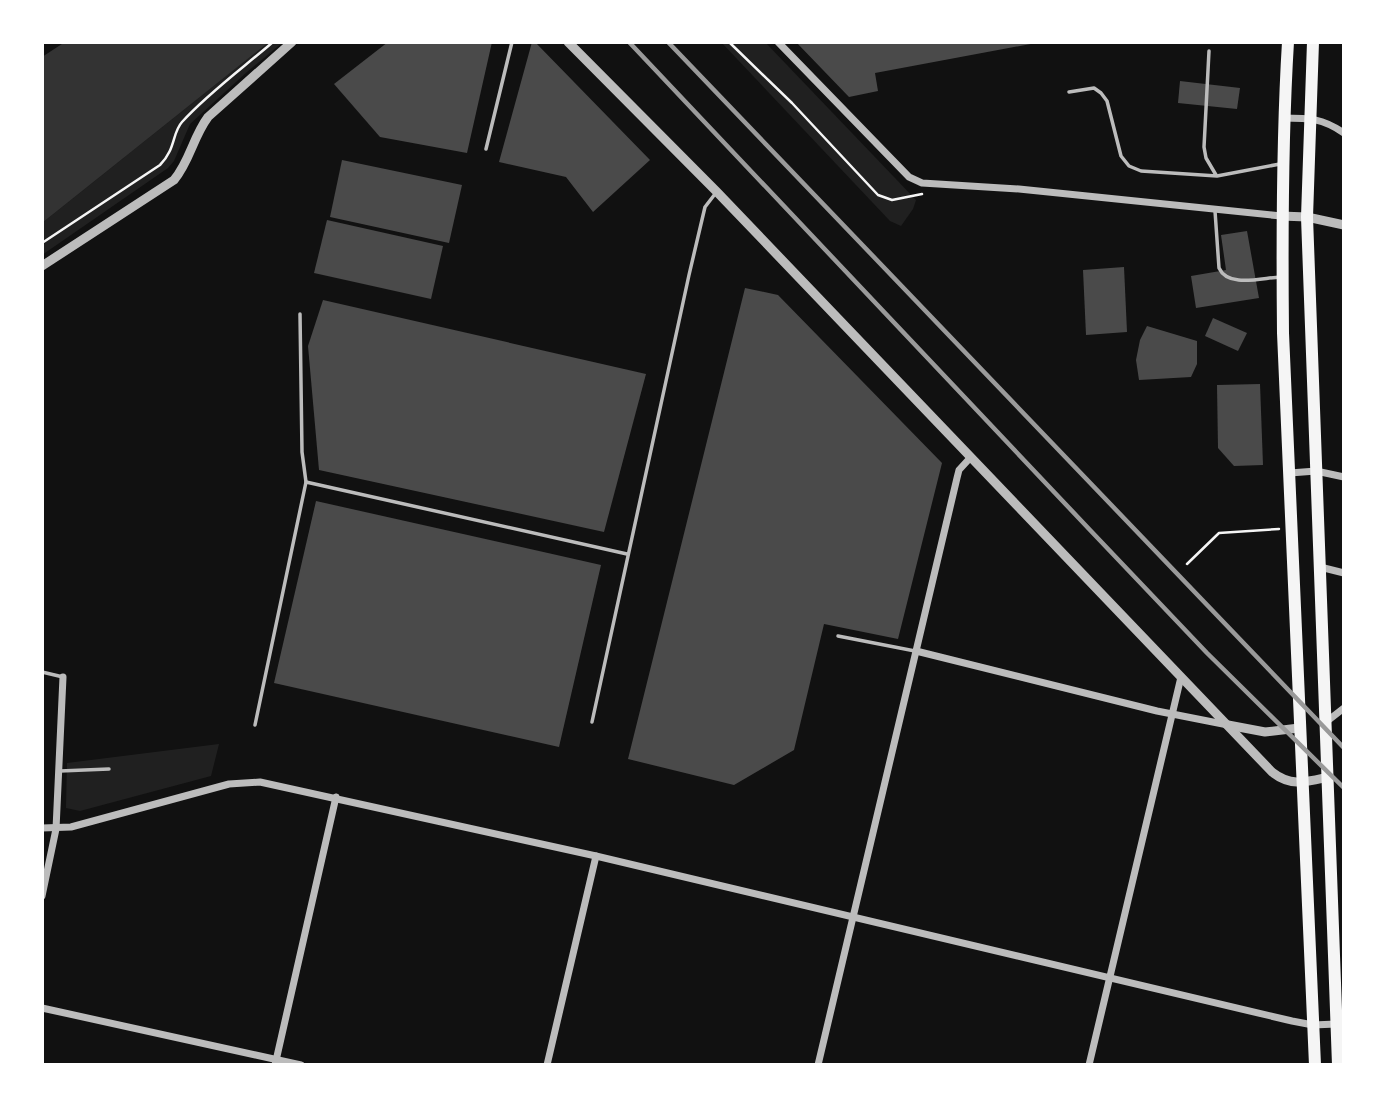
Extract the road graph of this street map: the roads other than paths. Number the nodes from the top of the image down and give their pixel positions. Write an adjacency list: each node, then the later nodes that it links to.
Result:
1 (292, 42): 20 (street)
2 (512, 42): 12 (lane)
3 (568, 42): 15 (street)
4 (778, 42): 16 (street)
5 (1288, 42): 9 (main road)
6 (1313, 42): 10 (main road)
7 (1209, 51): 14 (lane)
8 (1069, 92): 14 (lane)
9 (1283, 118): 10 (street); 13 (main road)
10 (1309, 118): 11 (street); 18 (main road)
11 (1344, 133)
12 (486, 149)
13 (1283, 163): 14 (lane); 17 (main road)
14 (1217, 176)
15 (717, 192): 23 (street); 28 (lane)
16 (1215, 209): 17 (street); 21 (lane)
17 (1281, 216): 18 (street); 21 (main road)
18 (1307, 217): 19 (street); 24 (main road)
19 (1344, 225)
20 (42, 267)
21 (1282, 277): 25 (main road)
22 (300, 314): 27 (lane)
23 (970, 458): 32 (street); 35 (street)
24 (1316, 471): 25 (street); 26 (street); 29 (main road)
25 (1290, 474): 42 (main road)
26 (1344, 477)
27 (306, 482): 28 (lane); 40 (lane)
28 (627, 554): 38 (lane)
29 (1320, 567): 30 (street); 39 (main road)
30 (1344, 573)
31 (838, 636): 32 (lane)
32 (916, 651): 37 (street); 52 (street)
33 (42, 672): 34 (lane)
34 (63, 677): 44 (street)
35 (1181, 677): 37 (street); 41 (street)
36 (1344, 708): 39 (street)
37 (1172, 714): 41 (street); 53 (street)
38 (592, 722)
39 (1326, 722): 45 (main road)
40 (255, 725)
41 (1228, 725): 42 (street); 46 (street)
42 (1299, 728): 46 (main road)
43 (109, 769): 44 (lane)
44 (58, 771): 49 (street)
45 (1328, 777): 46 (street); 55 (main road)
46 (1302, 783): 56 (main road)
47 (336, 797): 49 (street); 50 (street); 57 (street)
48 (42, 828): 49 (street)
49 (56, 829): 51 (street)
50 (596, 856): 52 (street); 59 (street)
51 (42, 896)
52 (853, 918): 53 (street); 60 (street)
53 (1109, 978): 56 (street); 61 (street)
54 (42, 1008): 57 (street)
55 (1336, 1024): 56 (street); 63 (main road)
56 (1313, 1025): 62 (main road)
57 (275, 1062): 58 (street)
58 (301, 1065)
59 (547, 1065)
60 (818, 1065)
61 (1089, 1065)
62 (1315, 1065)
63 (1338, 1065)

